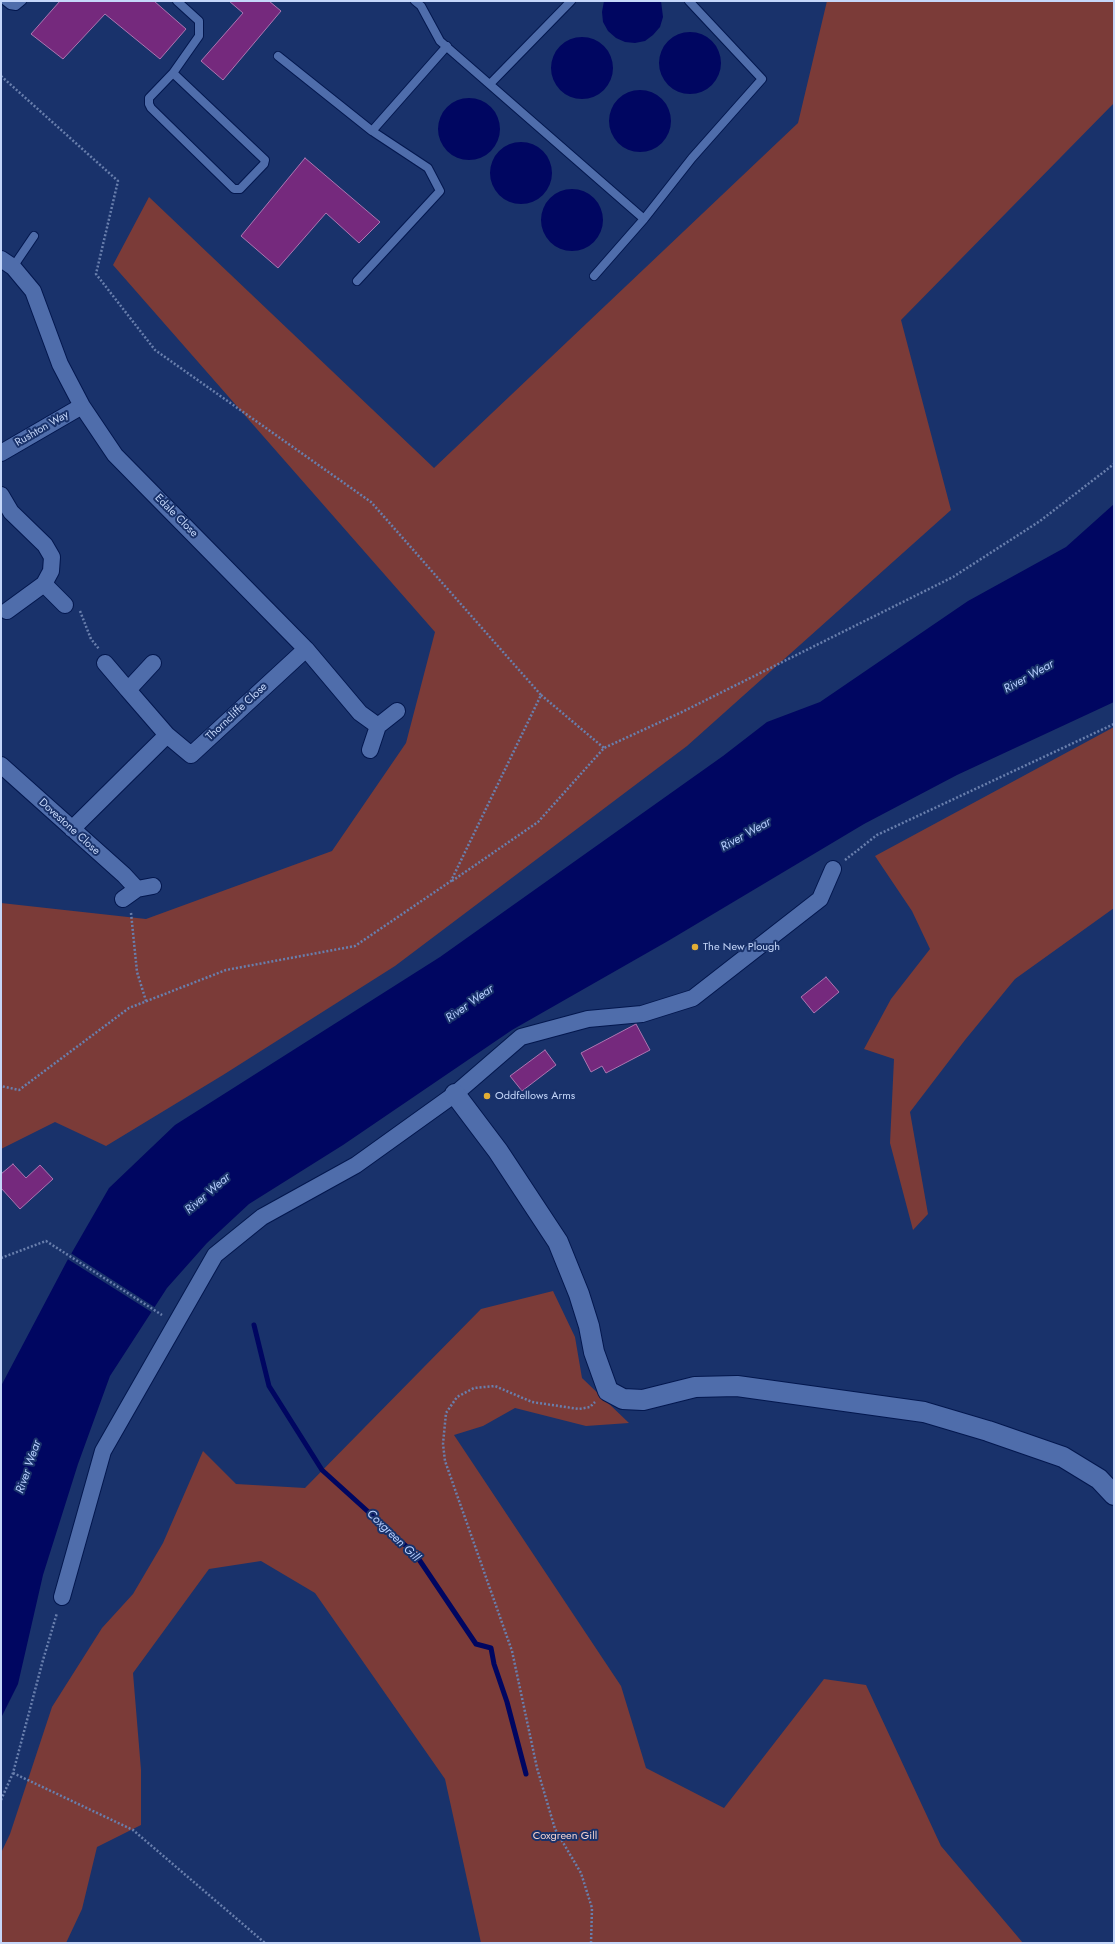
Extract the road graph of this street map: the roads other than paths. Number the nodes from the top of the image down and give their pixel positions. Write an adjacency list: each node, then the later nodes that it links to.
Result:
1 (5, 1): 2 (lane)
2 (22, 1)
3 (177, 1): 9 (lane)
4 (415, 1): 7 (lane)
5 (571, 1): 10 (lane)
6 (689, 1): 12 (lane)
7 (447, 46): 10 (lane); 11 (lane)
8 (278, 56): 11 (lane)
9 (173, 73): 9 (lane)
10 (490, 84): 12 (lane)
11 (372, 131): 16 (lane)
12 (644, 219): 15 (lane)
13 (34, 236): 14 (lane)
14 (7, 263): 17 (street, Edale Close)
15 (594, 276)
16 (357, 281)
17 (82, 406): 18 (street, Rushton Way); 23 (street, Edale Close)
18 (1, 451)
19 (1, 495): 20 (street)
20 (44, 584): 21 (street); 22 (street)
21 (64, 605)
22 (7, 611)
23 (306, 649): 28 (street, Edale Close); 29 (street, Thorncliffe Close)
24 (105, 663): 26 (street, Thorncliffe Close)
25 (153, 663): 26 (street)
26 (128, 690): 29 (street, Thorncliffe Close)
27 (397, 711): 28 (street)
28 (378, 726): 30 (street)
29 (167, 734): 32 (street)
30 (370, 750)
31 (1, 765): 32 (street, Dovestone Close)
32 (72, 829): 35 (street, Dovestone Close)
33 (833, 869): 37 (street)
34 (153, 886): 35 (street)
35 (137, 889): 36 (street)
36 (123, 899)
37 (455, 1094): 38 (street); 39 (street)
38 (1114, 1495)
39 (62, 1597)

